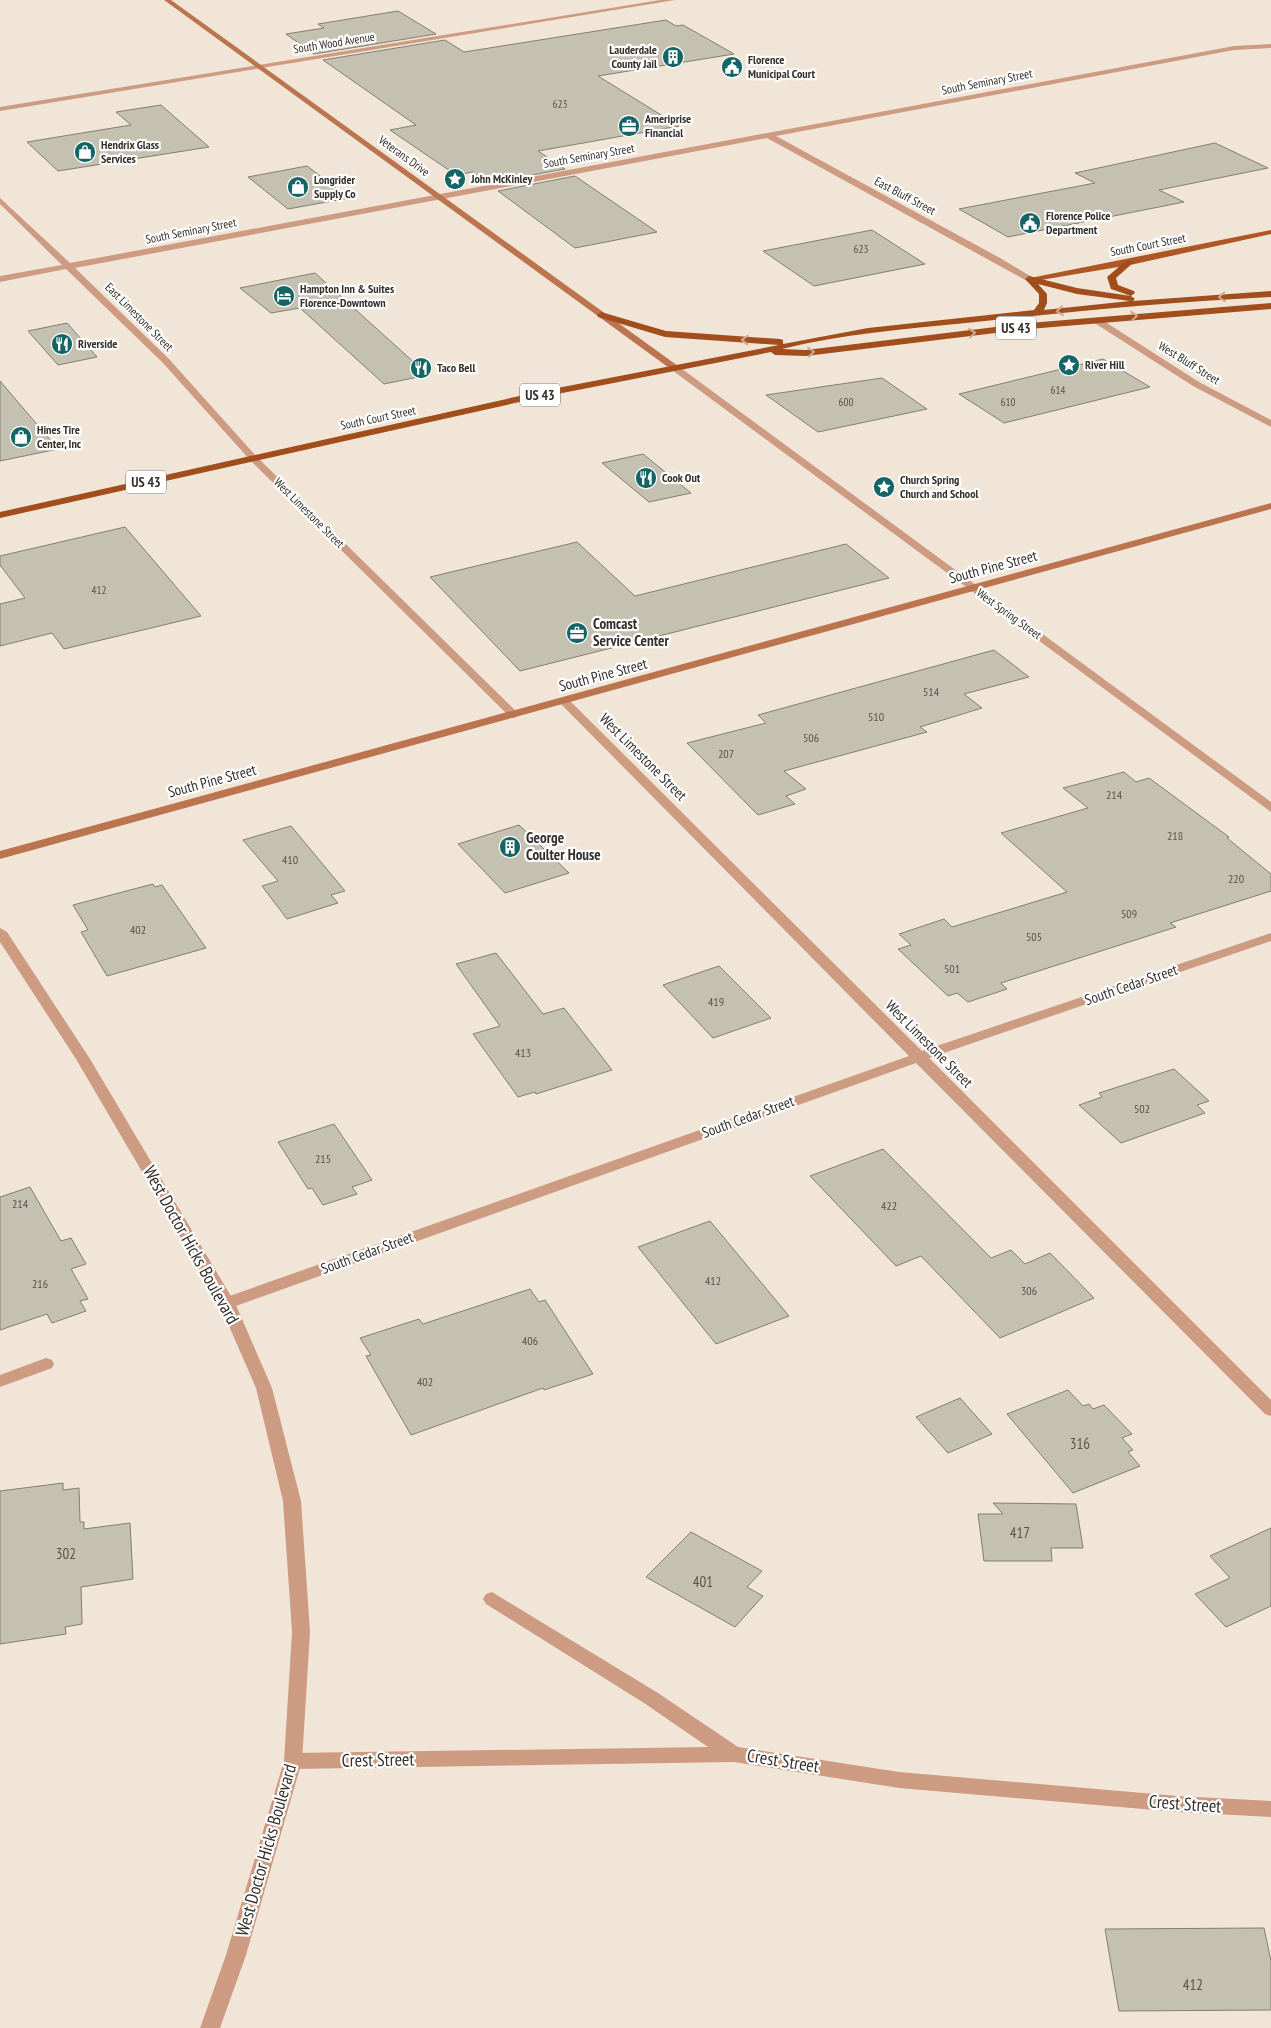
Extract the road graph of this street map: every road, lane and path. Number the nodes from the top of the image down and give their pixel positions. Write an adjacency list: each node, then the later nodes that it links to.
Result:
1 (167, 0): 4 (main road, Veterans Drive)
2 (672, 0): 4 (street, South Wood Avenue)
3 (1271, 46): 6 (street, South Seminary Street)
4 (259, 67): 5 (street, South Wood Avenue); 7 (main road, Veterans Drive)
5 (0, 108)
6 (768, 135): 7 (street, South Seminary Street); 13 (street, East Bluff Street)
7 (437, 196): 11 (street, South Seminary Street); 18 (main road, Veterans Drive)
8 (0, 200): 11 (street, East Limestone Street)
9 (1271, 232): 10 (main road, South Court Street)
10 (1130, 262): 13 (main road, South Court Street); 15 (highway)
11 (70, 266): 12 (street, South Seminary Street); 24 (street, East Limestone Street)
12 (0, 279)
13 (1029, 279): 15 (highway); 17 (highway)
14 (1271, 294): 15 (highway, US 43, one-way to 15)
15 (1155, 302): 17 (highway, US 43, one-way to 17)
16 (1271, 306): 19 (highway, US 43, one-way to 16)
17 (1037, 313): 20 (highway, US 43)
18 (601, 315): 20 (highway, one-way to 18); 22 (main road, Veterans Drive)
19 (1096, 320): 21 (highway, US 43, one-way to 19); 23 (street, West Bluff Street)
20 (794, 343): 21 (highway, US 43)
21 (762, 352): 22 (highway, South Court Street / US 43)
22 (675, 368): 24 (highway, South Court Street / US 43); 27 (street, West Spring Street)
23 (1271, 424)
24 (253, 458): 26 (highway, South Court Street / US 43); 29 (street, West Limestone Street)
25 (1271, 506): 27 (main road, South Pine Street)
26 (0, 514)
27 (974, 588): 28 (main road, South Pine Street); 30 (street, West Spring Street)
28 (564, 701): 29 (main road, South Pine Street); 34 (street, West Limestone Street)
29 (514, 715): 31 (main road, South Pine Street)
30 (1271, 808)
31 (0, 855)
32 (0, 932): 35 (street, West Doctor Hicks Boulevard)
33 (1271, 937): 34 (street, South Cedar Street)
34 (919, 1057): 35 (street, South Cedar Street); 38 (street, West Limestone Street)
35 (227, 1302): 41 (street, West Doctor Hicks Boulevard)
36 (46, 1364): 37 (street)
37 (0, 1381)
38 (1271, 1410)
39 (492, 1599): 40 (street)
40 (734, 1754): 41 (street, Crest Street); 42 (street, Crest Street)
41 (293, 1761): 43 (street, West Doctor Hicks Boulevard)
42 (1271, 1809)
43 (210, 2028)

